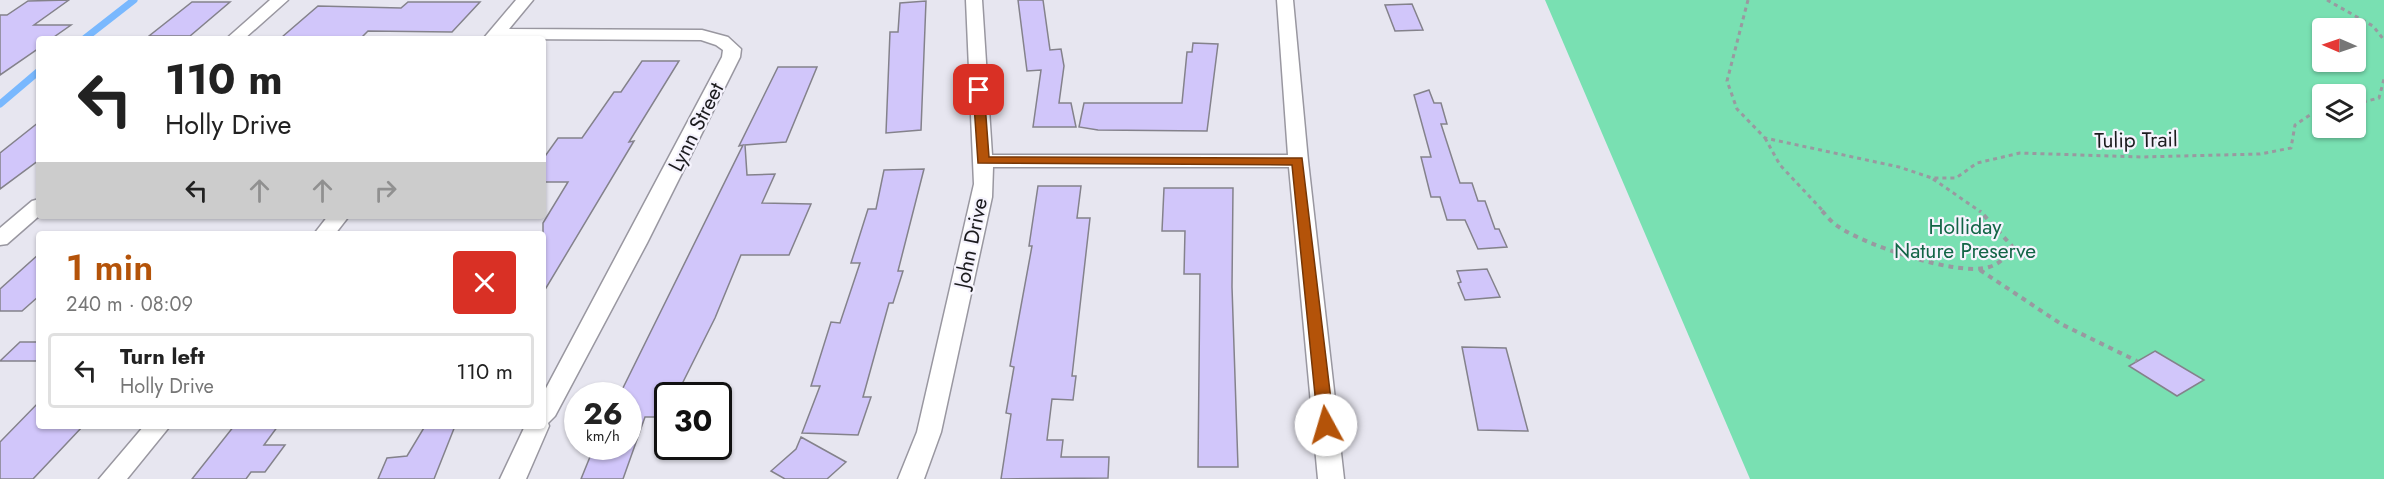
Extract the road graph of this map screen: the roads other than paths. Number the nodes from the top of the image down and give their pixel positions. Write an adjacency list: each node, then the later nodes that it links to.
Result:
1 (280, 0): 5 (street)
2 (525, 0): 6 (street)
3 (974, 0): 8 (street, John Drive)
4 (1285, 0): 9 (street)
5 (238, 36)
6 (494, 36)
7 (546, 36): 14 (street, Lynn Street)
8 (983, 161): 9 (street); 19 (street, John Drive)
9 (1298, 161): 20 (street)
10 (36, 209): 13 (street)
11 (336, 219): 12 (street)
12 (326, 231)
13 (0, 239)
14 (546, 410)
15 (155, 429): 17 (street)
16 (535, 429): 18 (street)
17 (112, 479)
18 (513, 479)
19 (910, 479)
20 (1331, 479)

